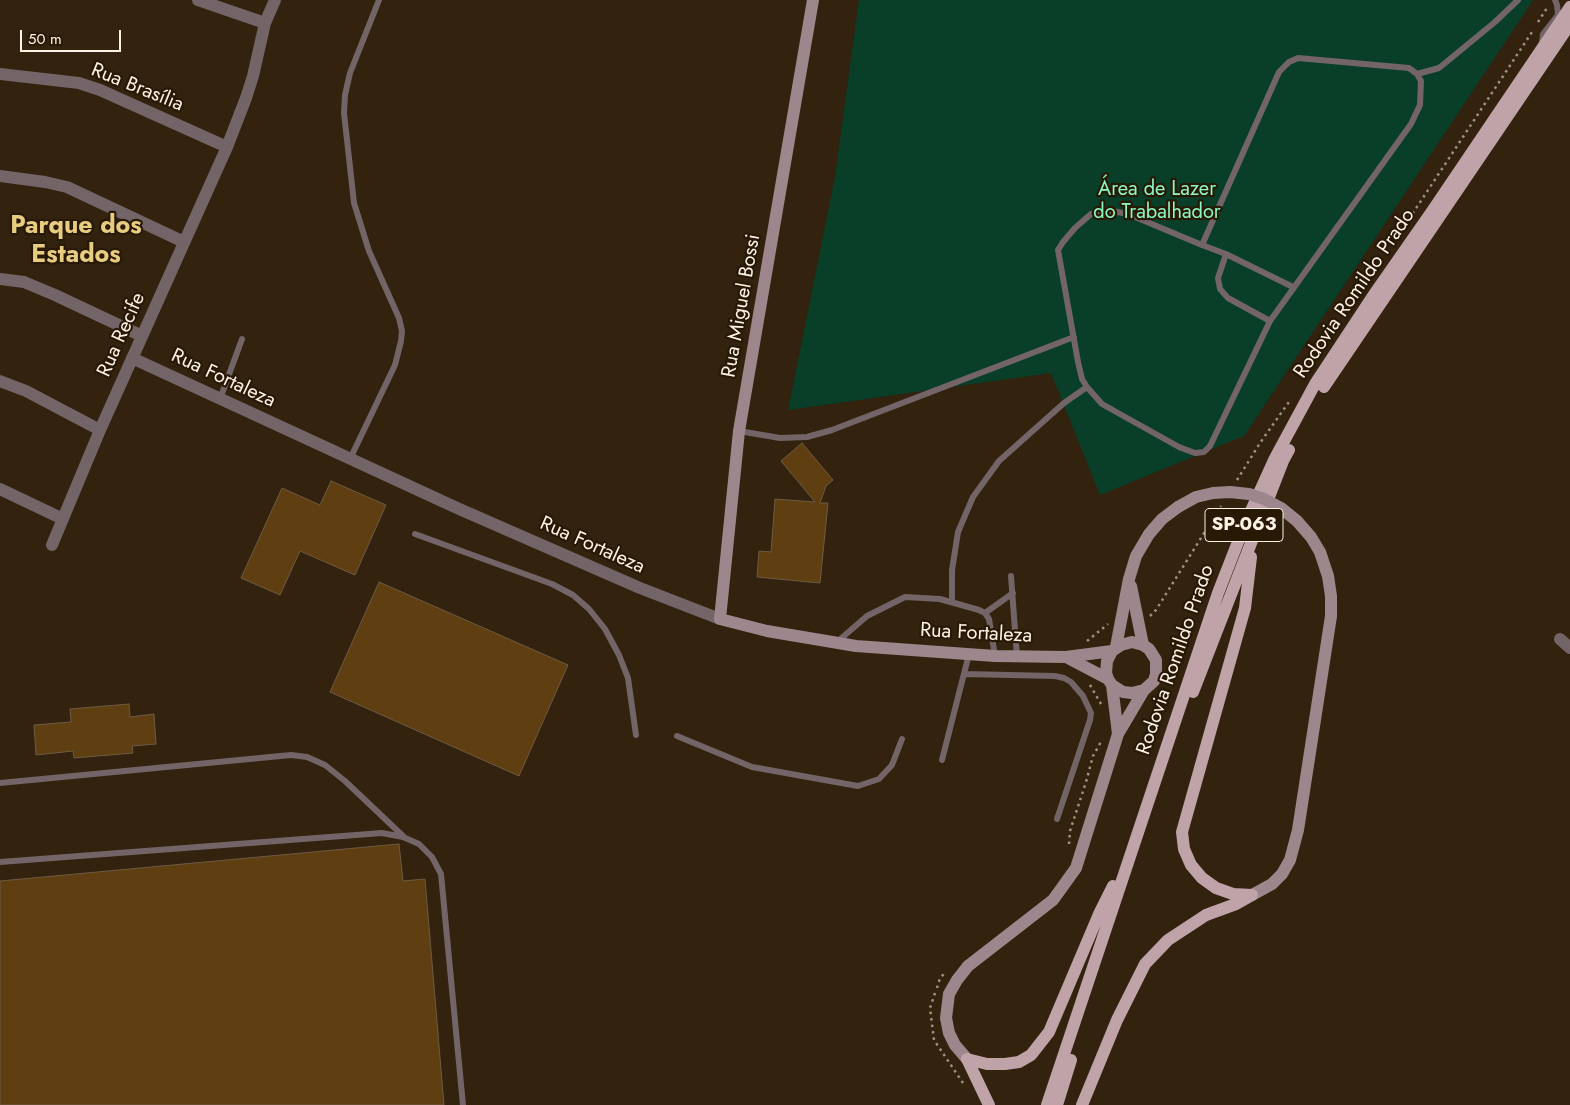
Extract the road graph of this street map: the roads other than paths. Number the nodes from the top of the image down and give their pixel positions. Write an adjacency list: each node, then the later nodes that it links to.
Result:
1 (198, 0): 8 (street)
2 (275, 0): 8 (street, Rua Recife)
3 (379, 0): 30 (lane)
4 (813, 0): 29 (main road, Rua Miguel Bossi)
5 (1518, 0): 12 (lane)
6 (1555, 0): 10 (lane)
7 (1570, 8): 10 (main road, Rodovia Romildo Prado / SP-063)
8 (266, 23): 13 (street, Rua Recife)
9 (1570, 24): 34 (main road, Rodovia Romildo Prado / SP-063)
10 (1542, 49): 62 (main road, Rodovia Romildo Prado / SP-063)
11 (0, 74): 13 (street, Rua Brasília)
12 (1417, 74): 16 (lane); 19 (lane)
13 (227, 146): 15 (street, Rua Recife)
14 (0, 176): 15 (street)
15 (184, 242): 21 (street, Rua Recife)
16 (1202, 246): 17 (lane); 22 (lane)
17 (1226, 254): 19 (lane); 20 (lane)
18 (0, 279): 21 (street)
19 (1293, 287): 20 (lane)
20 (1270, 321): 26 (lane)
21 (142, 336): 24 (street, Rua Recife)
22 (1074, 338): 26 (lane); 29 (lane)
23 (242, 339): 27 (lane)
24 (132, 358): 27 (street, Rua Fortaleza); 28 (street, Rua Recife)
25 (0, 381): 28 (street)
26 (1086, 387): 39 (lane)
27 (220, 399): 30 (street, Rua Fortaleza)
28 (100, 430): 32 (street, Rua Recife)
29 (739, 431): 41 (main road, Rua Miguel Bossi)
30 (350, 459): 41 (street, Rua Fortaleza)
31 (0, 489): 32 (street)
32 (63, 519): 35 (street, Rua Recife)
33 (415, 534): 55 (lane)
34 (1253, 538): 64 (main road); 69 (main road, Rodovia Romildo Prado / SP-063)
35 (52, 545)
36 (1011, 576): 38 (lane)
37 (1130, 579): 44 (main road); 46 (main road); 64 (main road, bridge)
38 (1013, 593): 40 (lane); 49 (lane)
39 (952, 601): 40 (lane); 43 (lane)
40 (985, 613): 48 (lane)
41 (720, 620): 43 (main road, Rua Fortaleza)
42 (1560, 640): 45 (street)
43 (836, 642): 47 (main road, Rua Fortaleza)
44 (1143, 645): 46 (main road); 53 (main road)
45 (1570, 648)
46 (1114, 649): 50 (main road); 52 (main road)
47 (969, 654): 48 (main road, Rua Fortaleza); 51 (lane)
48 (995, 656): 49 (main road, Rua Fortaleza)
49 (1017, 656): 50 (main road, Rua Fortaleza)
50 (1086, 661): 52 (main road, Rua Fortaleza)
51 (964, 674): 58 (lane); 60 (lane)
52 (1110, 682): 53 (main road); 54 (main road)
53 (1144, 690): 54 (main road)
54 (1118, 734): 65 (main road)
55 (636, 735)
56 (677, 736): 57 (lane)
57 (902, 739)
58 (942, 760)
59 (0, 783): 61 (lane)
60 (1057, 819)
61 (404, 837): 63 (lane); 66 (lane)
62 (1133, 846): 65 (main road); 68 (main road, Rodovia Romildo Prado / SP-063)
63 (0, 862)
64 (1252, 896): 70 (main road)
65 (967, 1059): 67 (main road)
66 (463, 1105)
67 (989, 1105)
68 (1047, 1105)
69 (1056, 1105)
70 (1082, 1105)

